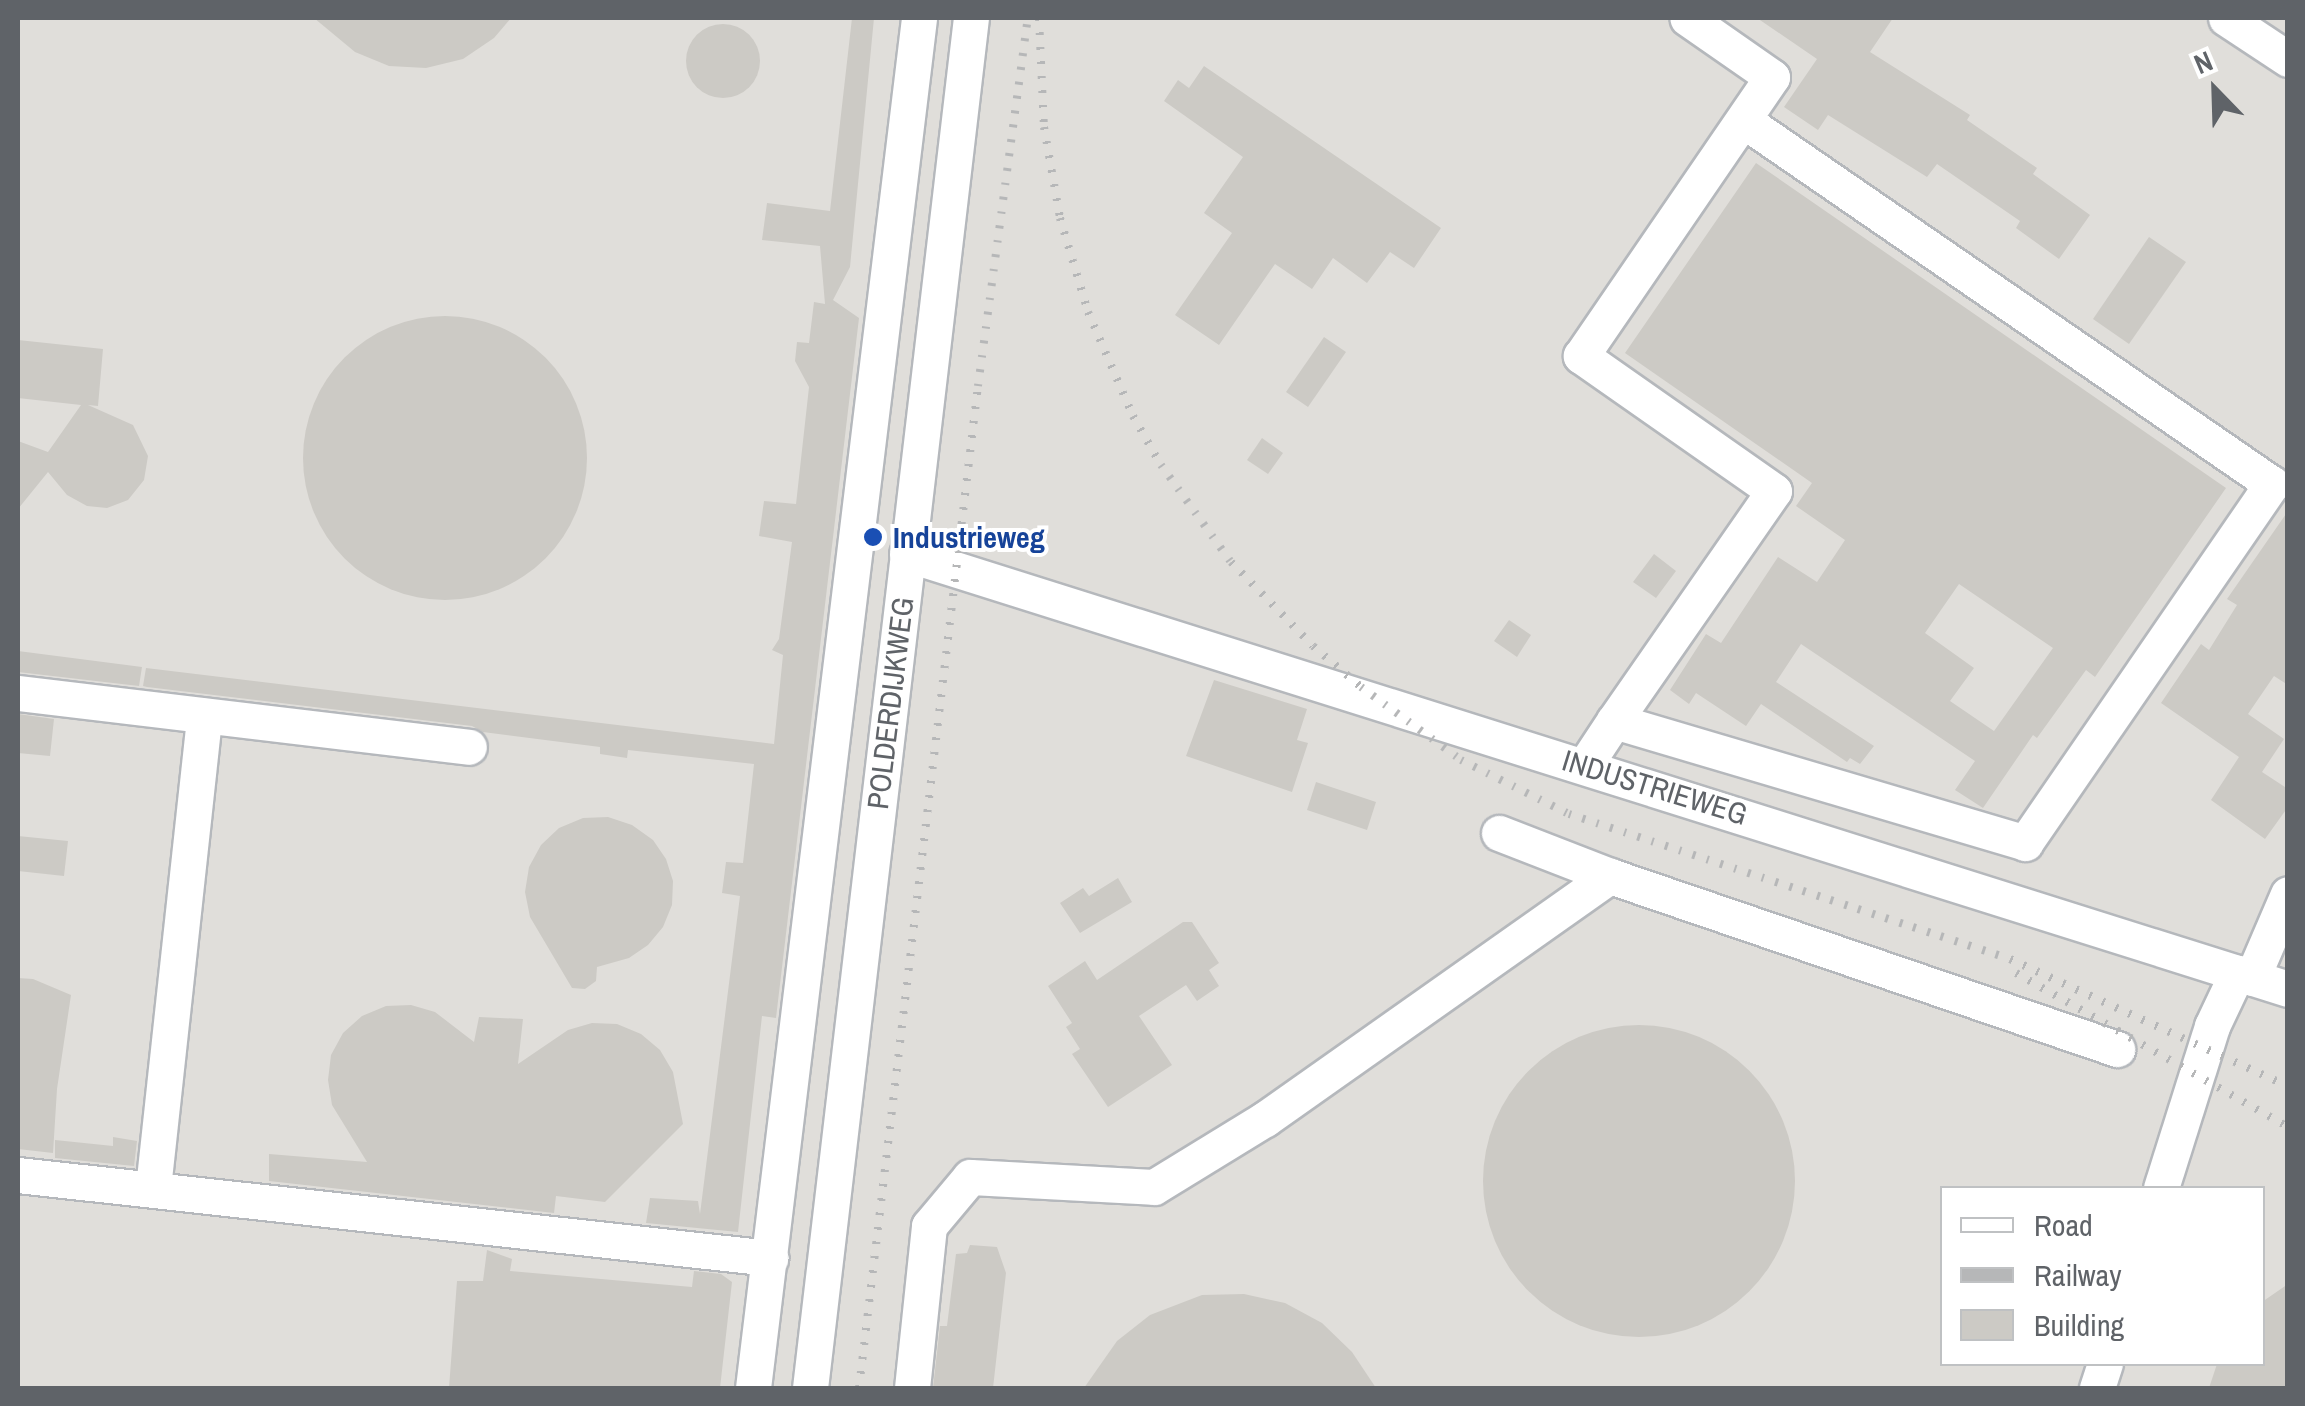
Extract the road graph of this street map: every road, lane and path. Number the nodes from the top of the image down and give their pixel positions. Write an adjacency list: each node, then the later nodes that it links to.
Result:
1 (918, 18): 22 (street)
2 (970, 18): 7 (street, POLDERDIJKWEG)
3 (1687, 18): 6 (street)
4 (2226, 18): 5 (street)
5 (2288, 59)
6 (1743, 120): 10 (street); 10 (street)
7 (907, 554): 12 (street, INDUSTRIEWEG); 24 (street, POLDERDIJKWEG)
8 (18, 693): 9 (street)
9 (204, 716): 11 (street); 21 (street)
10 (1614, 720): 12 (street)
11 (469, 746)
12 (1585, 765): 16 (street, INDUSTRIEWEG)
13 (1499, 833): 14 (street)
14 (1610, 876): 18 (street); 25 (street)
15 (2288, 894): 16 (street)
16 (2244, 975): 17 (street, INDUSTRIEWEG); 20 (street)
17 (2288, 989)
18 (2118, 1049)
19 (18, 1175): 21 (street)
20 (2162, 1186)
21 (152, 1188): 22 (street)
22 (770, 1258): 23 (street)
23 (753, 1388)
24 (810, 1388)
25 (912, 1388)

